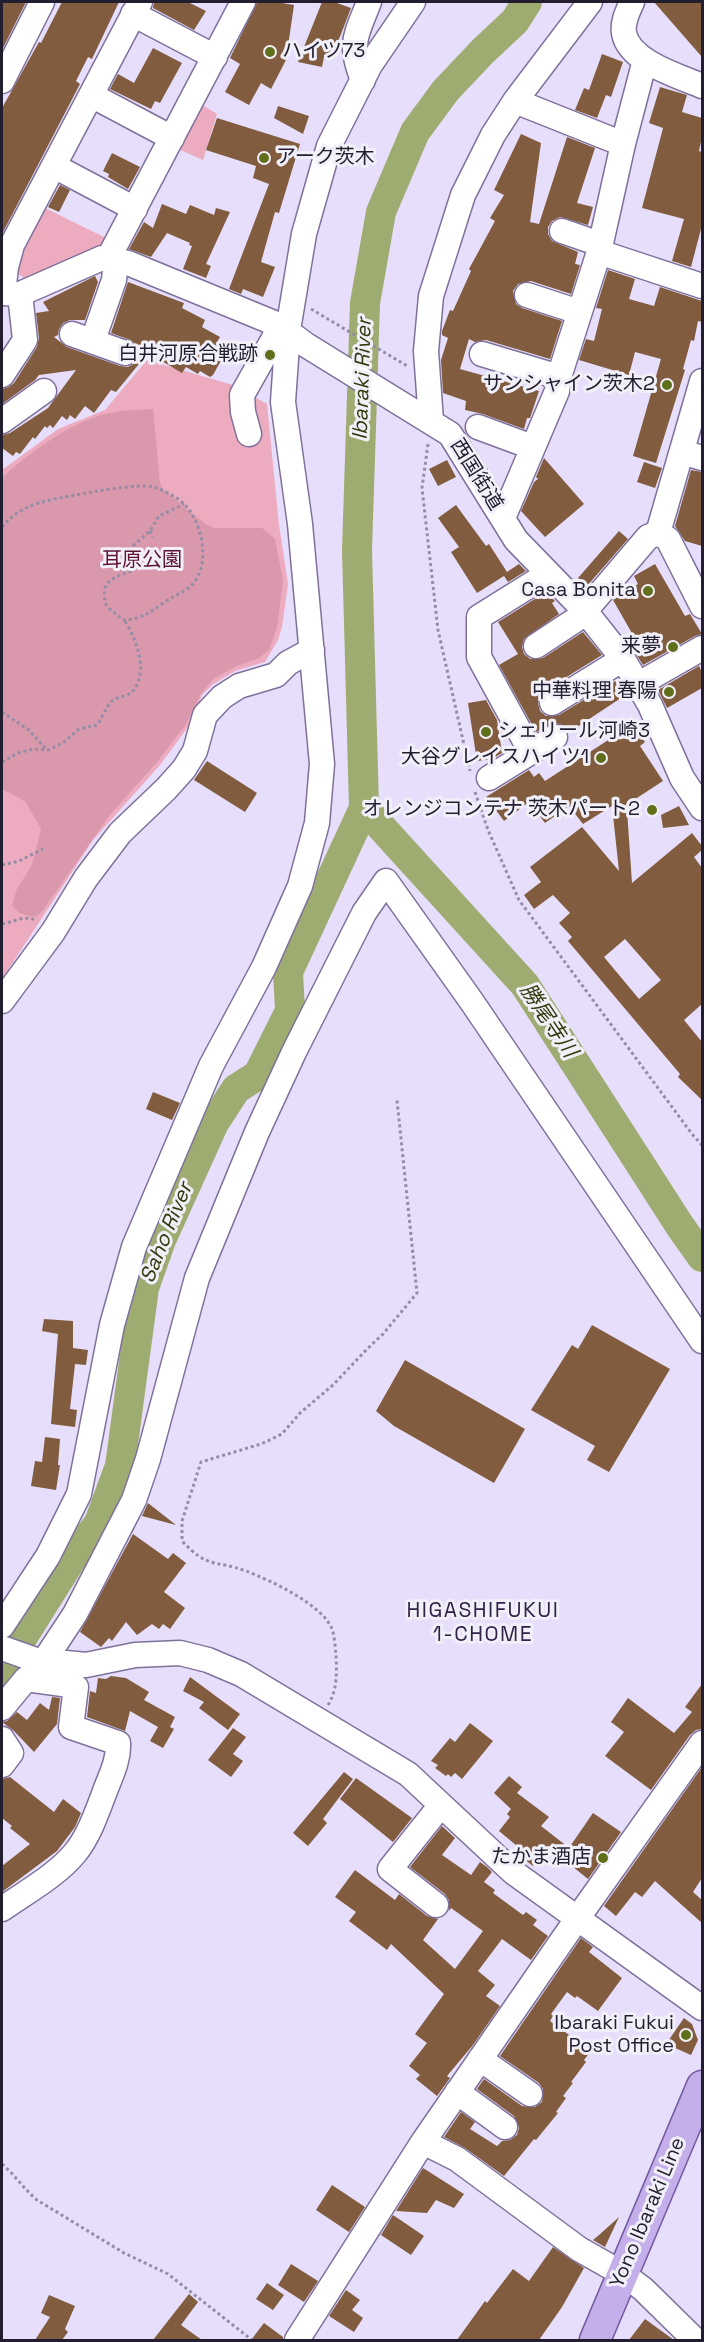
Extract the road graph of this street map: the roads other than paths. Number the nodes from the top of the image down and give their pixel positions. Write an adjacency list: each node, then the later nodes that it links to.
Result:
1 (42, 2): 11 (street)
2 (243, 2): 8 (street)
3 (369, 2): 10 (street)
4 (412, 2): 10 (street)
5 (590, 2): 14 (street)
6 (632, 2): 9 (street)
7 (137, 8): 8 (street); 13 (street)
8 (214, 57): 15 (street)
9 (645, 60): 12 (street); 16 (street)
10 (363, 80): 26 (street)
11 (2, 81)
12 (702, 86)
13 (91, 95): 15 (street); 17 (street)
14 (515, 101): 16 (street); 34 (street)
15 (172, 138): 18 (street)
16 (622, 144): 20 (street)
17 (54, 166): 18 (street); 23 (street)
18 (135, 208): 21 (street)
19 (562, 231): 20 (street)
20 (599, 248): 22 (street); 25 (street)
21 (112, 260): 23 (street); 26 (street, 西国街道); 27 (street)
22 (702, 286)
23 (8, 293): 29 (street)
24 (527, 296): 25 (street)
25 (579, 312): 30 (street)
26 (291, 333): 34 (street, 西国街道); 36 (street); 46 (street)
27 (124, 353)
28 (482, 354): 30 (street)
29 (2, 375)
30 (559, 377): 37 (street)
31 (702, 381): 38 (street)
32 (44, 391): 33 (street)
33 (2, 421)
34 (431, 421): 39 (street, 西国街道)
35 (477, 428): 37 (street)
36 (249, 434)
37 (532, 447): 39 (street)
38 (692, 455): 40 (street)
39 (503, 518): 41 (street, 西国街道)
40 (658, 533): 42 (street); 43 (street)
41 (548, 574): 43 (street, 西国街道); 51 (street)
42 (702, 606)
43 (585, 612): 44 (street); 47 (street, 西国街道)
44 (536, 645)
45 (702, 648): 48 (street)
46 (312, 650): 54 (street); 56 (street)
47 (623, 659): 48 (street, 西国街道); 49 (street)
48 (639, 684): 53 (street, 西国街道)
49 (552, 703)
50 (555, 737): 51 (street)
51 (531, 752): 52 (street)
52 (478, 781)
53 (702, 808)
54 (2, 1001)
55 (702, 1341): 58 (street)
56 (3, 1620)
57 (2, 1648): 58 (street)
58 (40, 1660): 59 (street)
59 (72, 1674): 60 (street); 64 (street); 66 (street)
60 (2, 1708)
61 (2, 1739): 63 (street)
62 (702, 1743): 67 (street)
63 (2, 1765)
64 (441, 1805): 65 (street); 67 (street)
65 (436, 1905)
66 (2, 1909)
67 (577, 1919): 68 (street); 69 (street)
68 (702, 2008)
69 (480, 2058): 71 (street); 72 (street)
70 (702, 2086): 75 (main road, Yono Ibaraki Line)
71 (457, 2092): 73 (street); 74 (street)
72 (530, 2094)
73 (505, 2127)
74 (423, 2142): 75 (street); 76 (street)
75 (623, 2274): 77 (main road, Yono Ibaraki Line); 78 (street)
76 (297, 2340)
77 (595, 2340)
78 (695, 2340)

